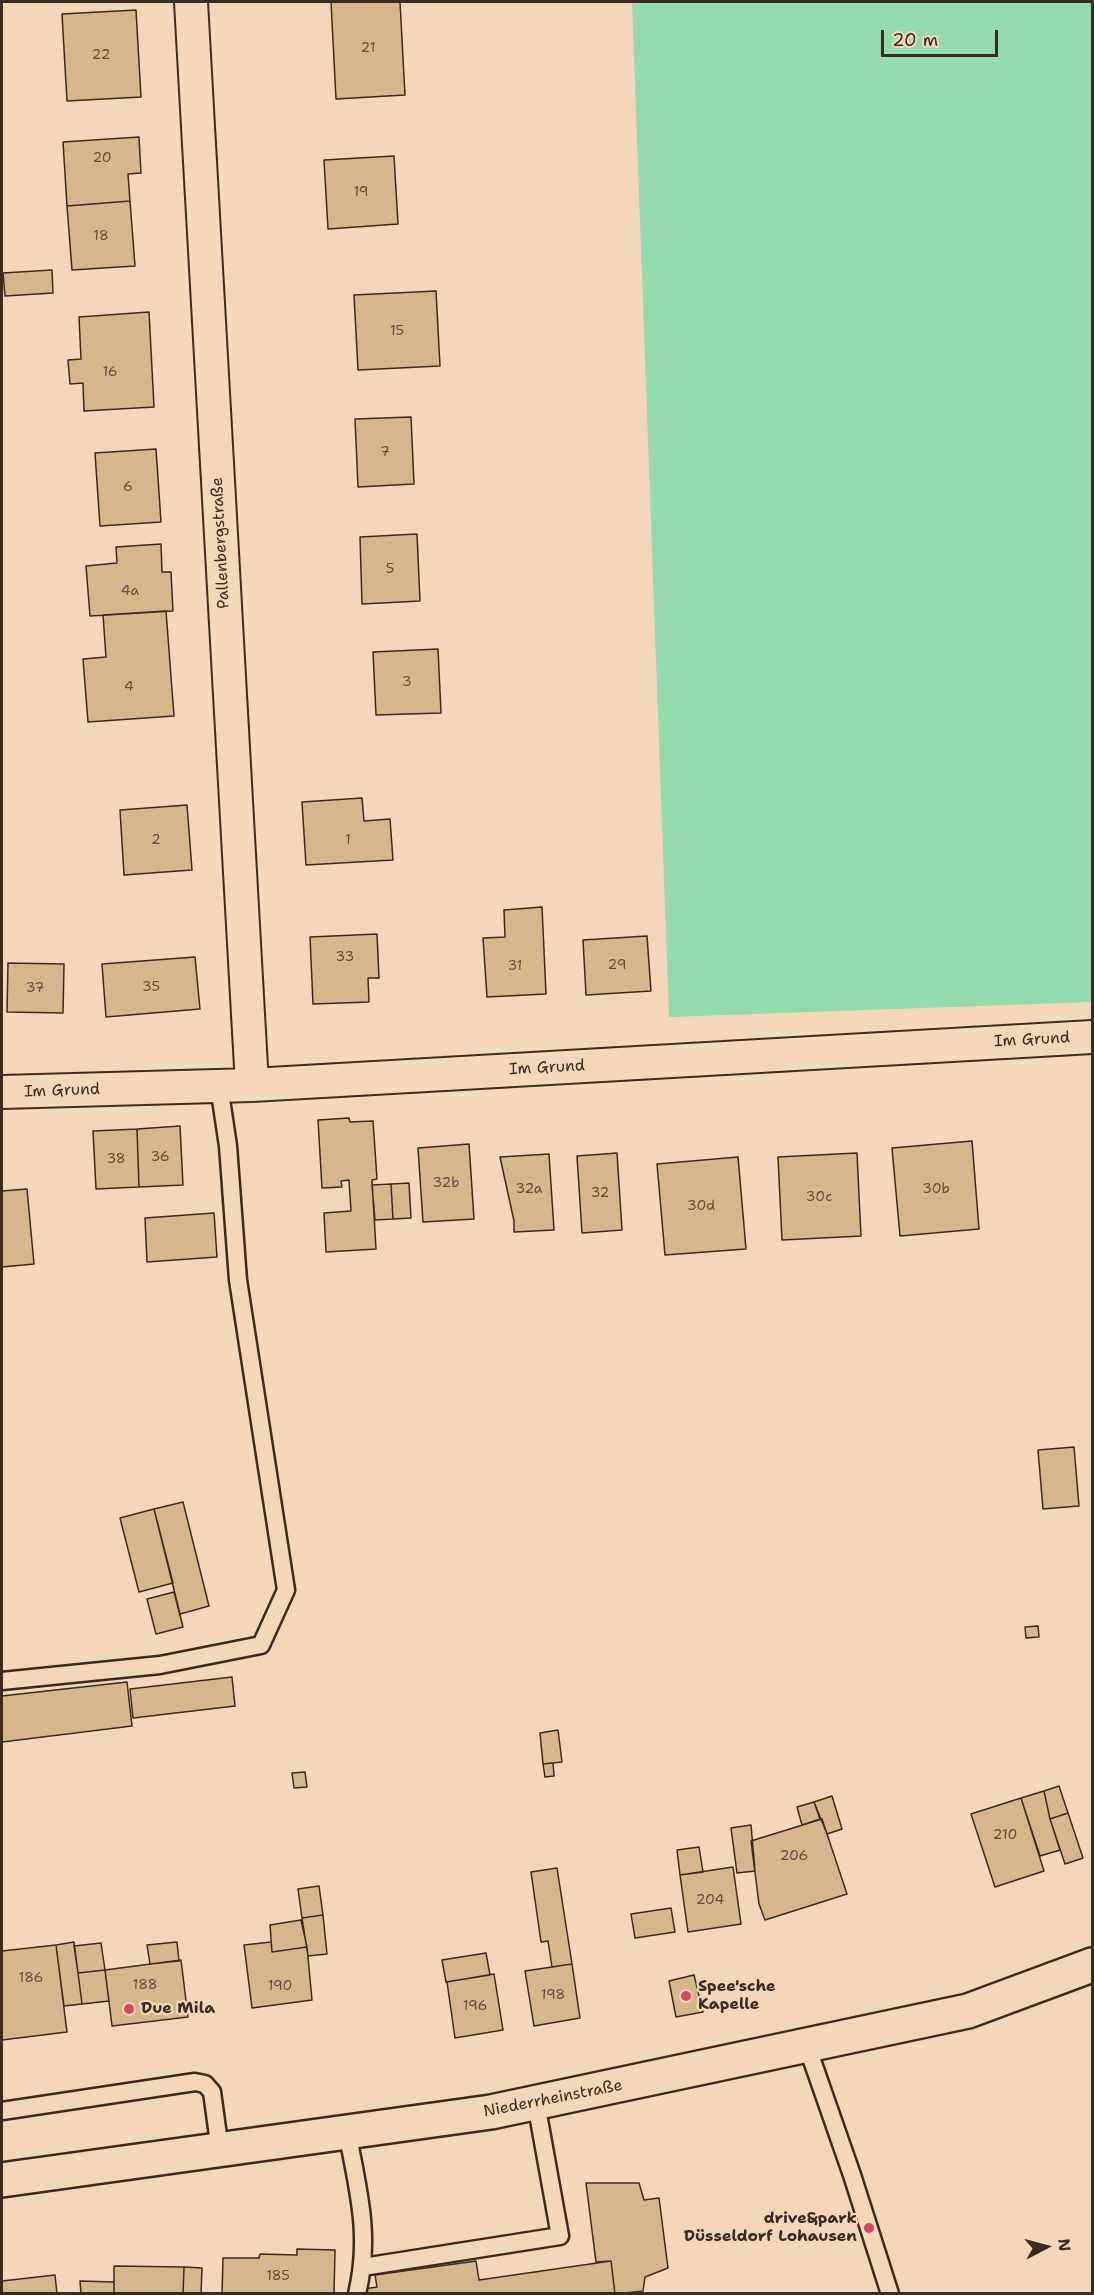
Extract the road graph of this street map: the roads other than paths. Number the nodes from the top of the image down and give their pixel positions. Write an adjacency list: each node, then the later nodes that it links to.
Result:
1 (191, 2): 3 (street, Pallenbergstraße)
2 (1092, 1037): 3 (street, Im Grund)
3 (252, 1085): 4 (street, Im Grund)
4 (219, 1086): 5 (street, Im Grund); 6 (lane)
5 (2, 1092)
6 (2, 1681)
7 (1092, 1965): 8 (street, Niederrheinstraße)
8 (807, 2046): 9 (street, Niederrheinstraße); 16 (lane)
9 (536, 2103): 11 (street, Niederrheinstraße); 14 (lane)
10 (2, 2111): 12 (lane)
11 (346, 2132): 12 (street, Niederrheinstraße); 14 (lane)
12 (220, 2150): 13 (street, Niederrheinstraße)
13 (2, 2180)
14 (363, 2267): 15 (lane)
15 (357, 2294)
16 (890, 2294)

